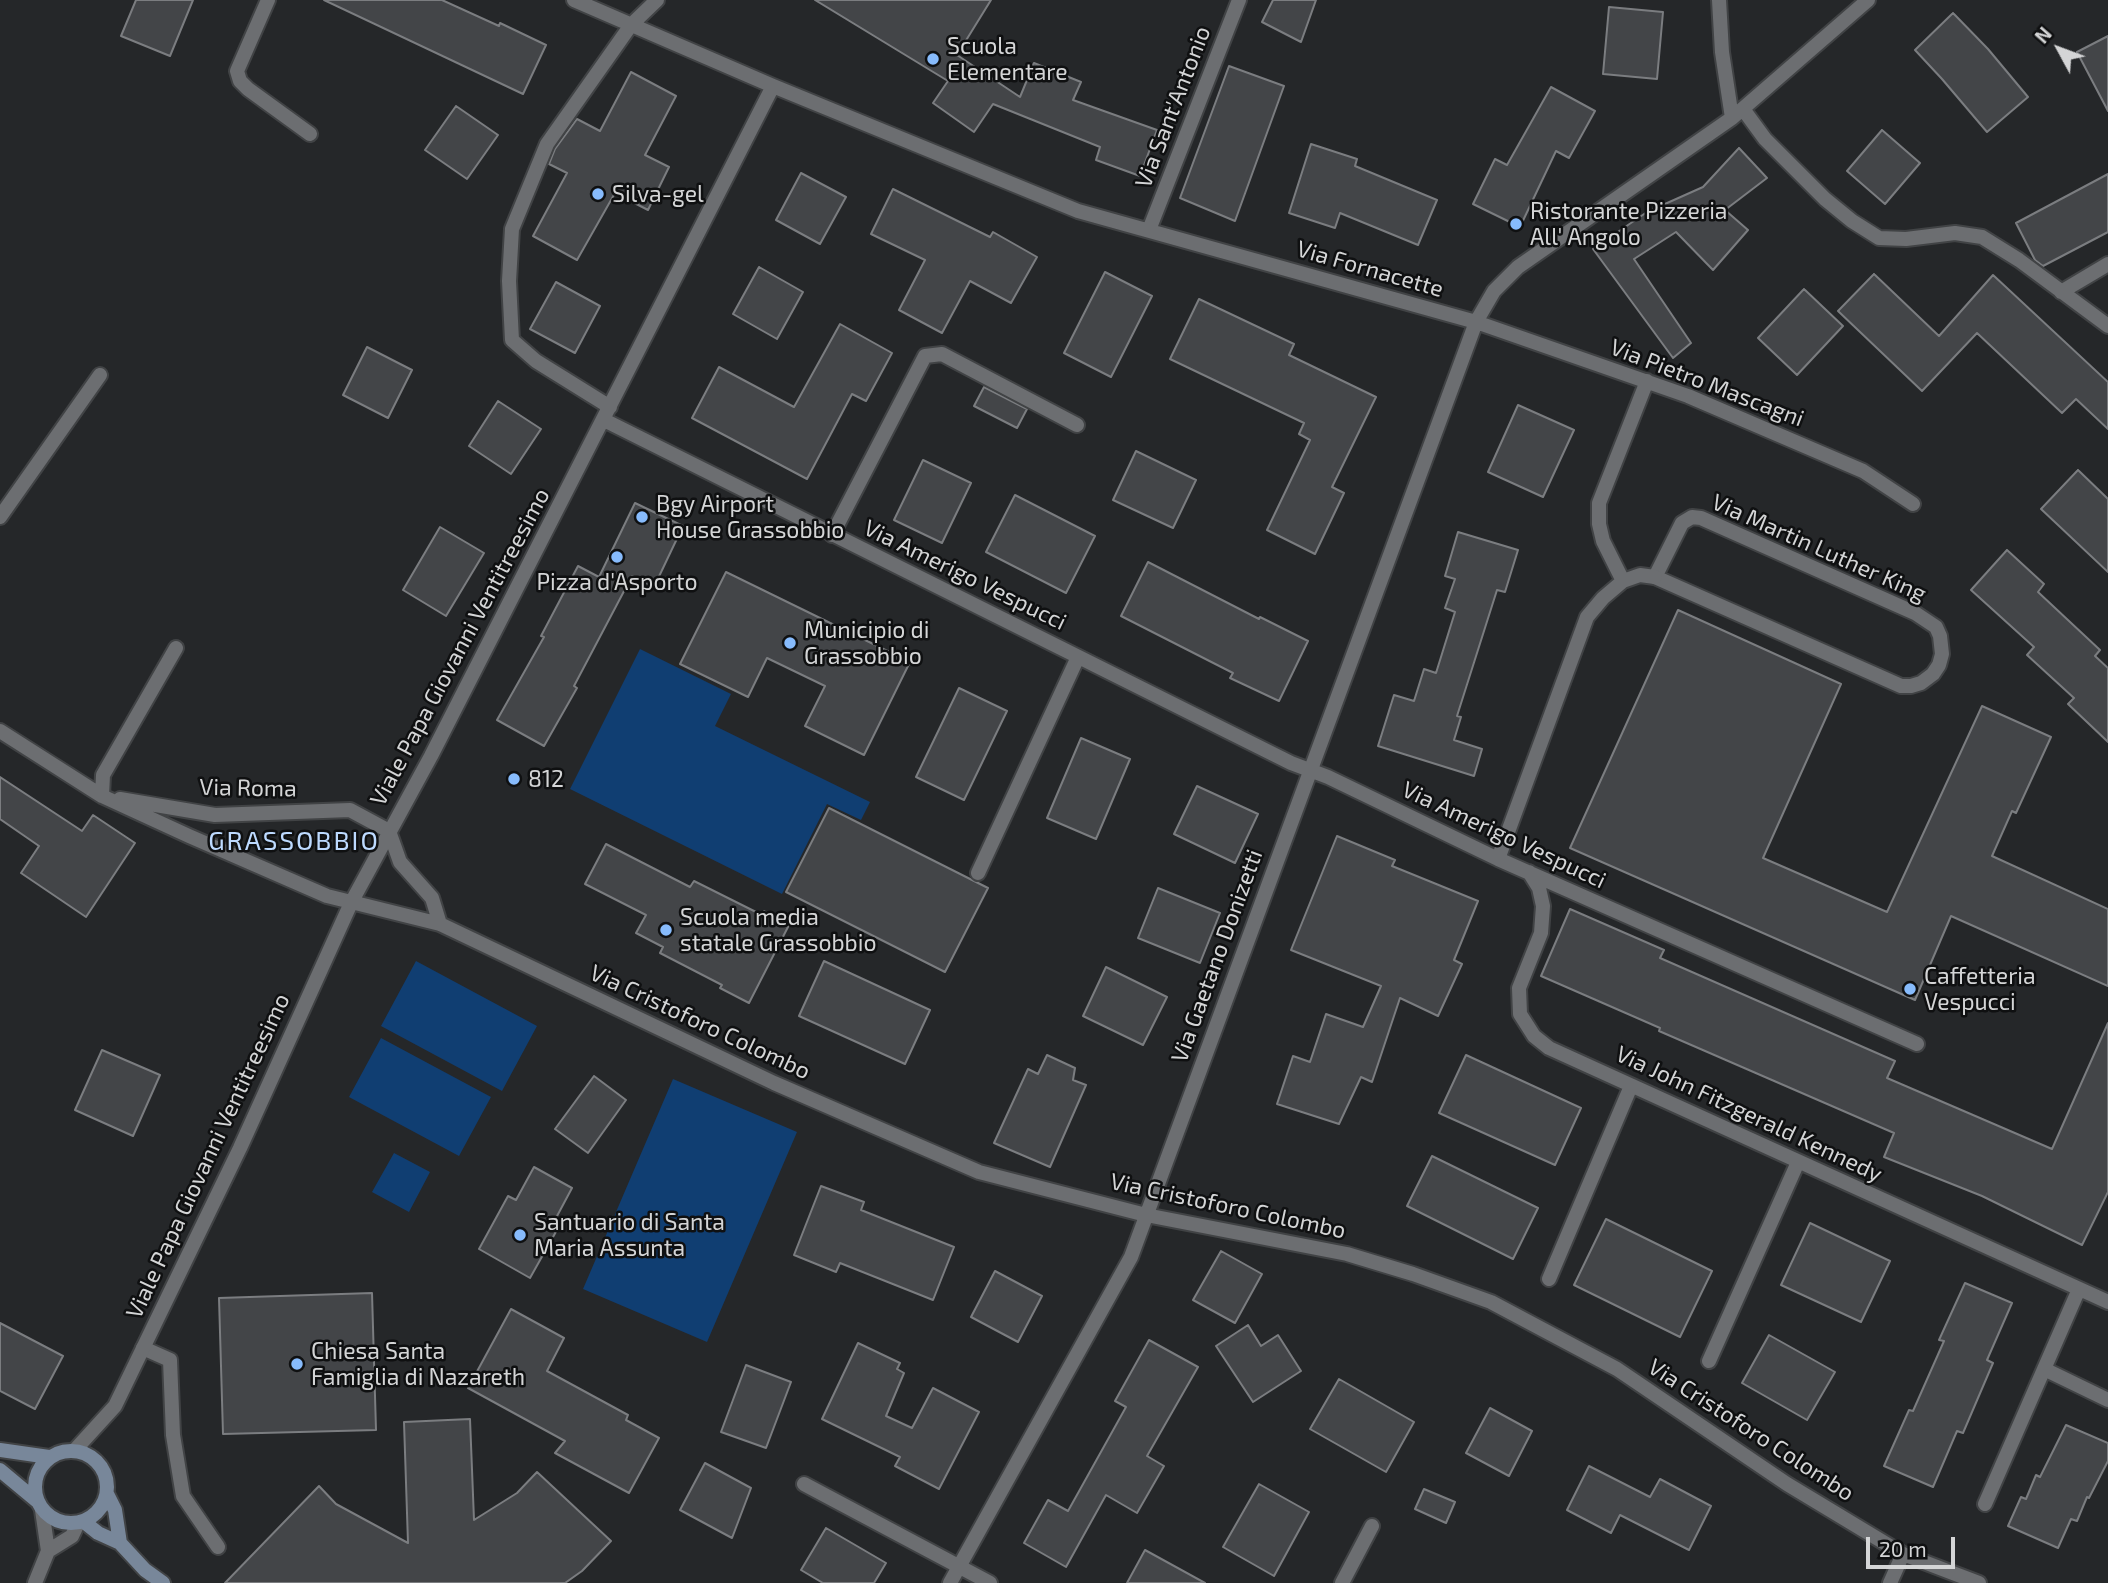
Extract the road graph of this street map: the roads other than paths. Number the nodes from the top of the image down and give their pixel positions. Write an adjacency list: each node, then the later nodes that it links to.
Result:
1 (268, 0): 10 (street)
2 (574, 0): 7 (street, Via Fornacette)
3 (657, 0): 7 (street)
4 (1239, 0): 11 (street, Via Sant'Antonio)
5 (1719, 0): 9 (street)
6 (1868, 0): 9 (street)
7 (631, 25): 8 (street, Via Fornacette); 18 (street, Via Amerigo Vespucci)
8 (773, 86): 11 (street, Via Fornacette); 18 (street, Viale Papa Giovanni Ventitreesimo)
9 (1738, 114): 13 (street); 14 (street)
10 (310, 134)
11 (1149, 230): 14 (street, Via Fornacette)
12 (2108, 264): 13 (street)
13 (2061, 292): 15 (street)
14 (1476, 322): 17 (street, Via Pietro Mascagni); 28 (street, Via Gaetano Donizetti)
15 (2108, 326)
16 (100, 375): 21 (street)
17 (1647, 381): 20 (street, Via Pietro Mascagni); 24 (street)
18 (607, 414): 22 (street, Via Amerigo Vespucci); 30 (street, Viale Papa Giovanni Ventitreesimo)
19 (1077, 425): 22 (street, Via Amerigo Vespucci)
20 (1913, 504)
21 (0, 517)
22 (832, 535): 26 (street, Via Amerigo Vespucci)
23 (1655, 577): 23 (street, Via Martin Luther King); 24 (street)
24 (1623, 581): 31 (street)
25 (176, 648): 29 (street)
26 (1078, 657): 28 (street, Via Amerigo Vespucci); 33 (street, Via Amerigo Vespucci)
27 (0, 732): 29 (street, Via Roma)
28 (1311, 771): 31 (street, Via Amerigo Vespucci); 39 (street, Via Gaetano Donizetti)
29 (102, 796): 30 (street, Via Roma); 34 (street, Via Roma)
30 (389, 831): 34 (street, Viale Papa Giovanni Ventitreesimo); 35 (street)
31 (1498, 859): 32 (street, Via Amerigo Vespucci)
32 (1529, 872): 36 (street, Via Amerigo Vespucci); 37 (street, Via John Fitzgerald Kennedy)
33 (978, 873)
34 (352, 903): 35 (street, Via Cristoforo Colombo); 43 (street, Viale Papa Giovanni Ventitreesimo)
35 (440, 924): 39 (street, Via Cristoforo Colombo)
36 (1917, 1044)
37 (1631, 1086): 38 (street, Via John Fitzgerald Kennedy); 40 (street)
38 (1798, 1162): 41 (street, Via John Fitzgerald Kennedy); 44 (street)
39 (1146, 1215): 60 (street, Via Cristoforo Colombo); 61 (street, Via Gaetano Donizetti)
40 (1549, 1279)
41 (2079, 1289): 42 (street, Via John Fitzgerald Kennedy); 45 (street)
42 (2108, 1302)
43 (143, 1348): 48 (street, Viale Papa Giovanni Ventitreesimo); 58 (street)
44 (1709, 1361)
45 (2044, 1369): 46 (street); 53 (street)
46 (2108, 1400)
47 (0, 1450): 49 (street)
48 (74, 1451): 49 (street); 52 (street)
49 (49, 1457): 54 (street)
50 (0, 1470): 54 (street)
51 (804, 1484): 61 (street)
52 (107, 1494): 55 (street); 57 (street)
53 (1985, 1504)
54 (39, 1505): 55 (street); 59 (street)
55 (81, 1522): 57 (street); 59 (street)
56 (1372, 1526): 66 (street)
57 (120, 1543): 63 (street)
58 (218, 1547)
59 (48, 1551): 62 (street)
60 (1903, 1554): 67 (street); 68 (street, Via Cristoforo Colombo)
61 (960, 1566): 64 (street, Via Gaetano Donizetti); 65 (street)
62 (35, 1583)
63 (163, 1583)
64 (950, 1583)
65 (990, 1583)
66 (1342, 1583)
67 (1890, 1583)
68 (1979, 1583)

